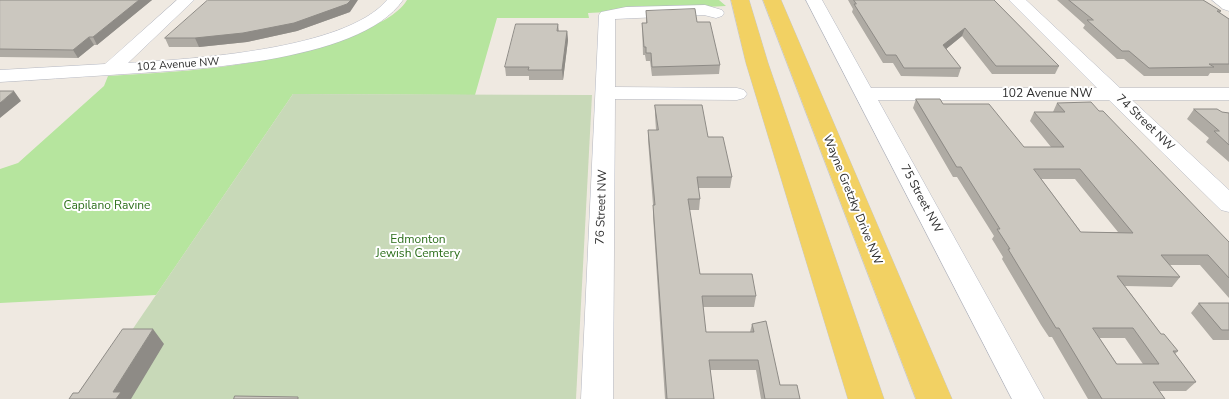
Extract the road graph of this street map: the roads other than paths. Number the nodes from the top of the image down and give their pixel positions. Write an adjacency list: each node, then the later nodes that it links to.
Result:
1 (186, 0): 9 (street)
2 (395, 0): 9 (street, 102 Avenue NW)
3 (772, 0): 19 (main road, Wayne Gretzky Drive NW)
4 (814, 0): 13 (street, 75 Street NW)
5 (1017, 0): 14 (street, 74 Street NW)
6 (1220, 0): 8 (street)
7 (728, 6): 11 (street, 76 Street NW); 18 (main road)
8 (1229, 6)
9 (110, 70): 10 (street, 102 Avenue NW)
10 (0, 76)
11 (606, 93): 12 (street); 17 (street, 76 Street NW)
12 (737, 94)
13 (865, 94): 14 (street, 102 Avenue NW); 20 (street, 75 Street NW)
14 (1114, 94): 15 (street, 102 Avenue NW); 16 (street, 74 Street NW)
15 (1229, 94)
16 (1229, 204)
17 (597, 399)
18 (866, 399)
19 (934, 399)
20 (1028, 399)

